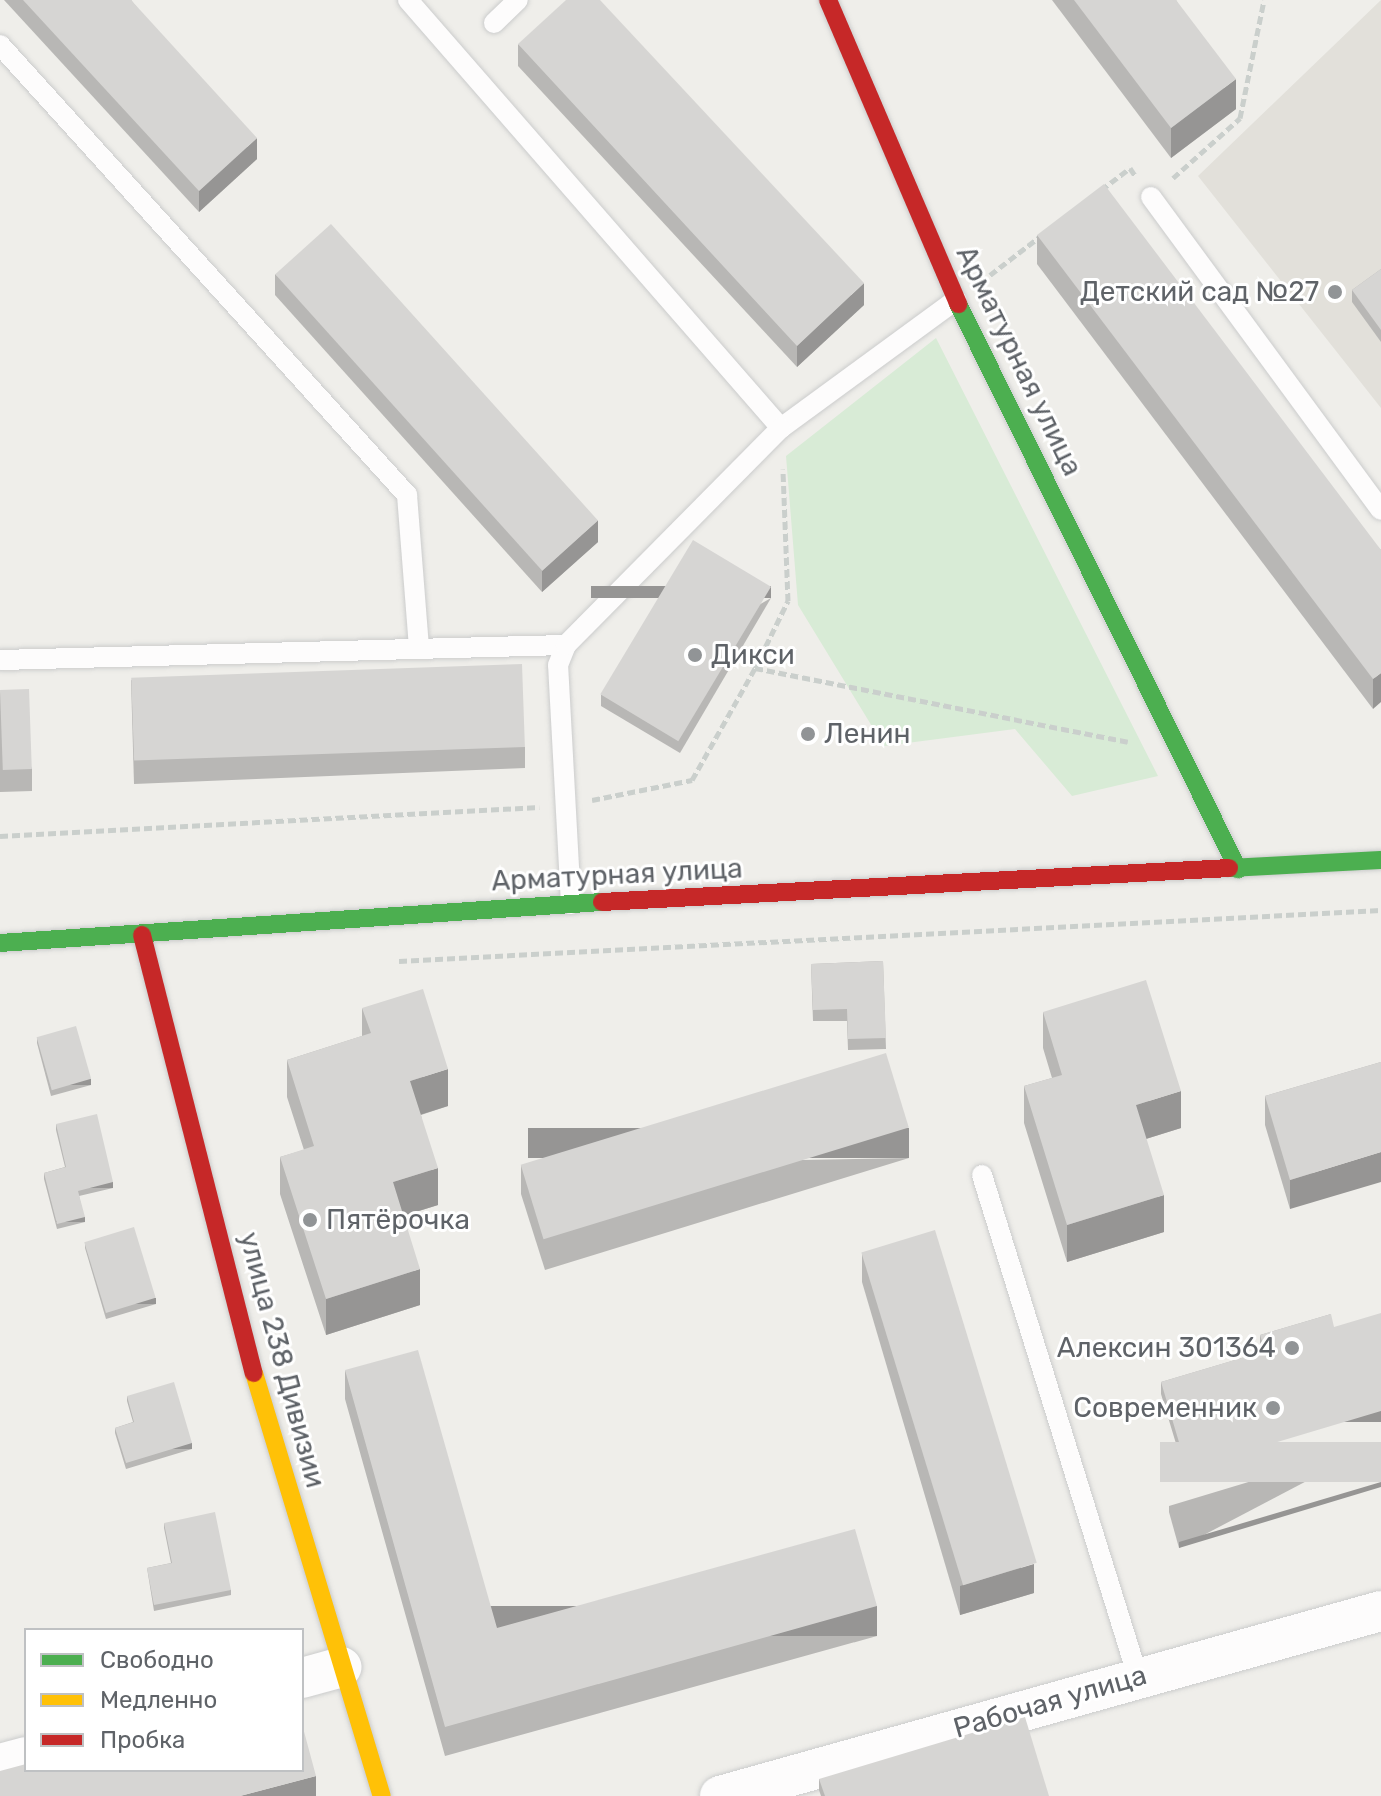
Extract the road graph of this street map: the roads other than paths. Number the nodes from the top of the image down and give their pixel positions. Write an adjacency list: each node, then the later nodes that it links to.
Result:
1 (408, 0): 8 (lane)
2 (518, 0): 4 (lane)
3 (828, 0): 7 (street, Арматурная улица)
4 (494, 23)
5 (0, 45): 11 (lane)
6 (1151, 197): 9 (lane)
7 (956, 300): 8 (lane); 14 (street, Арматурная улица)
8 (781, 428): 10 (lane)
9 (1381, 510)
10 (566, 645): 11 (lane); 15 (lane)
11 (419, 649): 12 (lane)
12 (0, 660)
13 (1381, 860): 14 (street, Арматурная улица)
14 (1238, 869): 15 (street, Арматурная улица)
15 (571, 904): 16 (street, Арматурная улица)
16 (142, 935): 17 (street, Арматурная улица); 20 (street, улица 238 Дивизии)
17 (0, 943)
18 (982, 1175): 22 (lane)
19 (1381, 1611): 22 (street, Рабочая улица)
20 (342, 1667): 21 (street); 26 (street, улица 238 Дивизии)
21 (304, 1677)
22 (1138, 1677): 25 (street, Рабочая улица)
23 (24, 1758): 24 (street)
24 (0, 1764)
25 (741, 1793)
26 (382, 1796)

